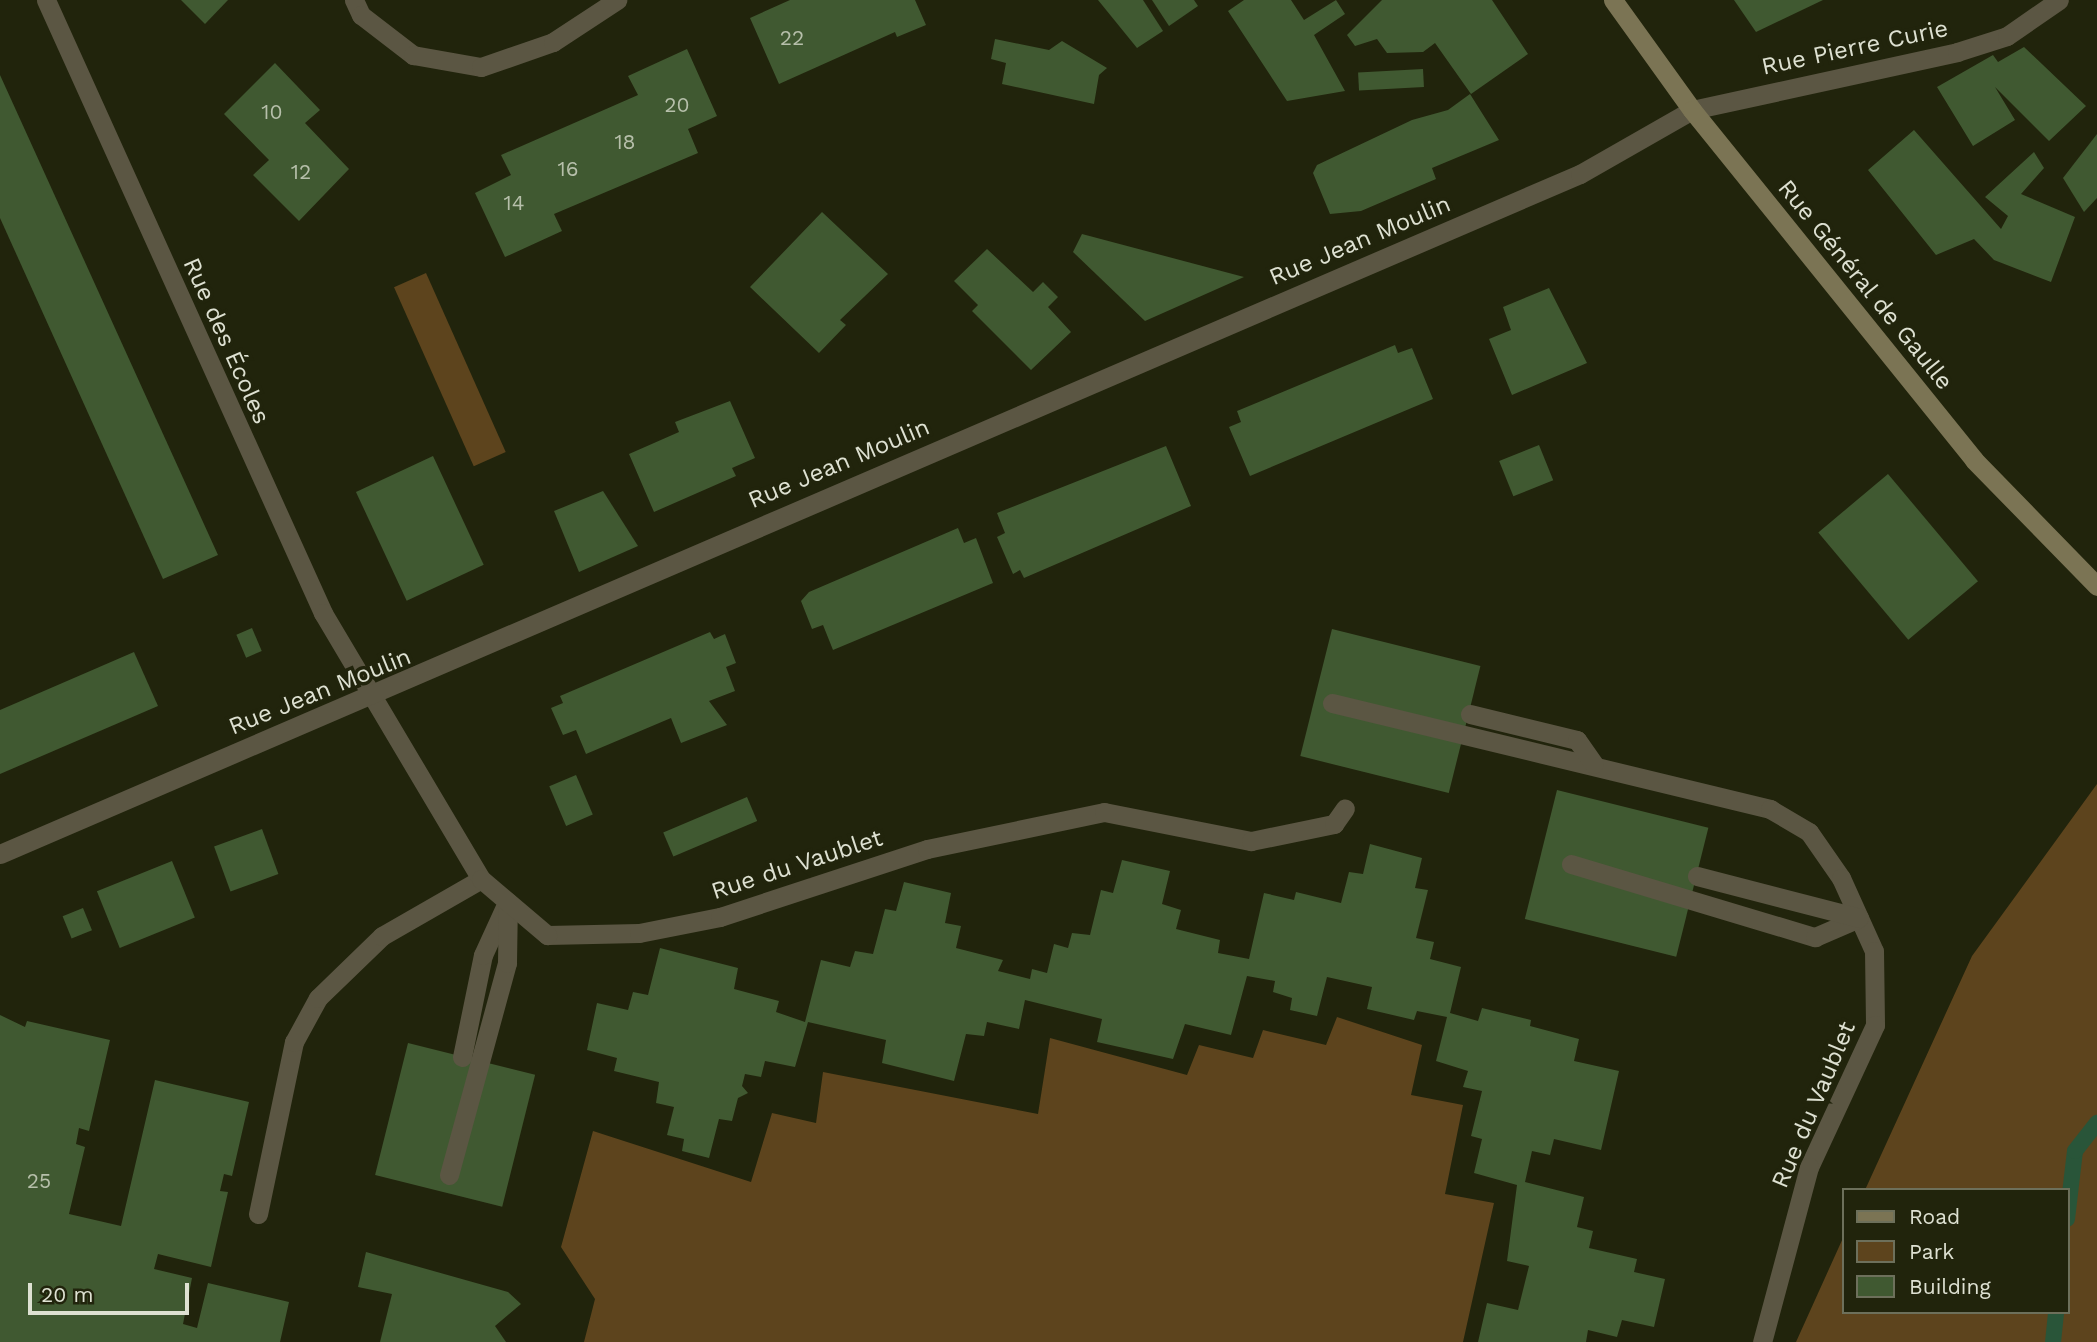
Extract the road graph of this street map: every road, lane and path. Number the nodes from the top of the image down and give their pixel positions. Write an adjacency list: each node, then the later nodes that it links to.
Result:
1 (46, 0): 8 (street, Rue des Écoles)
2 (354, 0): 3 (street)
3 (617, 0)
4 (1613, 0): 6 (main road, Rue Général de Gaulle)
5 (2059, 0): 6 (street, Rue Pierre Curie)
6 (1692, 110): 7 (main road, Rue Général de Gaulle); 8 (street, Rue Jean Moulin)
7 (2097, 586)
8 (373, 695): 13 (street, Rue Jean Moulin); 16 (street, Rue du Vaublet)
9 (1332, 703): 11 (street, Rue du Vaublet)
10 (1470, 714): 11 (street)
11 (1594, 764): 18 (street, Rue du Vaublet)
12 (1345, 808): 17 (street, Rue du Vaublet)
13 (0, 855)
14 (1571, 864): 18 (street)
15 (1697, 876): 18 (street)
16 (481, 879): 17 (street, Rue du Vaublet); 21 (street)
17 (508, 902): 19 (street); 20 (street)
18 (1860, 918): 22 (street, Rue du Vaublet)
19 (462, 1056)
20 (449, 1175)
21 (258, 1214)
22 (1762, 1342)

